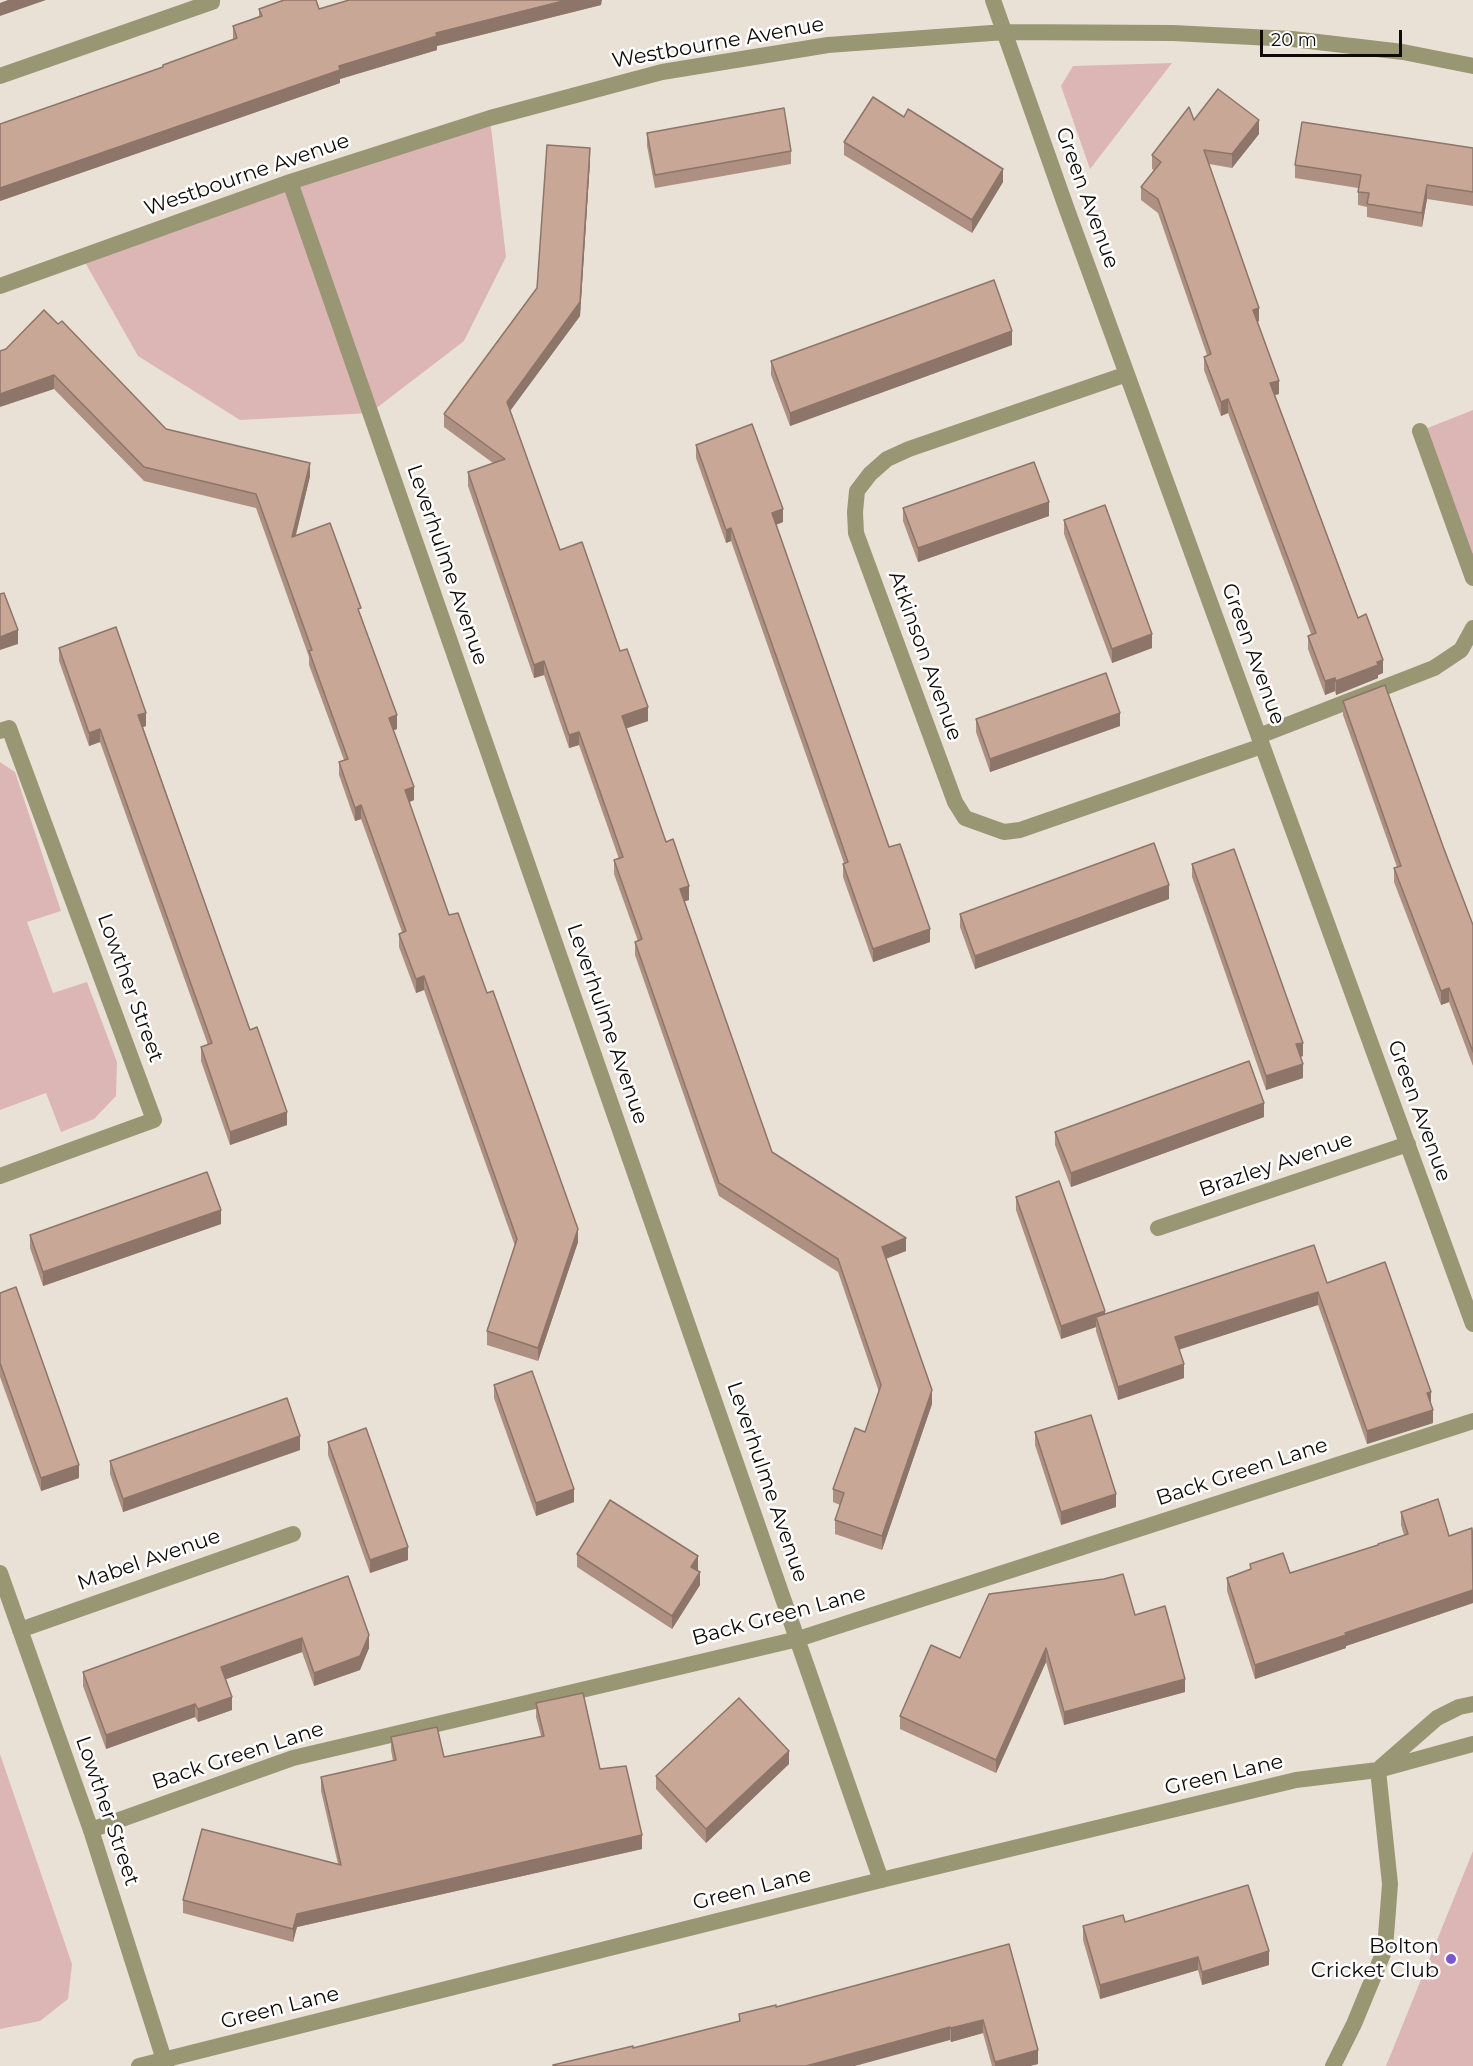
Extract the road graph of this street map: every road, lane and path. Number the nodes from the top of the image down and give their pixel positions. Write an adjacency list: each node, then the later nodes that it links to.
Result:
1 (212, 0): 5 (street)
2 (993, 0): 3 (street, Green Avenue)
3 (1005, 32): 4 (street, Westbourne Avenue); 6 (street, Westbourne Avenue); 8 (street, Green Avenue)
4 (1473, 66)
5 (0, 76)
6 (290, 182): 7 (street, Westbourne Avenue); 22 (street, Leverhulme Avenue)
7 (0, 285)
8 (1127, 374): 13 (street, Green Avenue); 13 (street, Atkinson Avenue)
9 (1420, 431): 10 (street)
10 (1473, 578)
11 (1473, 628): 13 (street, Atkinson Avenue)
12 (0, 731): 15 (street, Lowther Street)
13 (1261, 741): 14 (street, Green Avenue)
14 (1408, 1144): 16 (street, Brazley Avenue); 17 (street, Green Avenue)
15 (0, 1176)
16 (1158, 1228)
17 (1473, 1324)
18 (1473, 1421): 22 (street, Back Green Lane)
19 (293, 1534): 21 (street, Mabel Avenue)
20 (0, 1573): 21 (street, Lowther Street)
21 (20, 1630): 26 (street, Lowther Street)
22 (798, 1639): 26 (street, Back Green Lane); 27 (street, Leverhulme Avenue)
23 (1473, 1704): 25 (street)
24 (1473, 1744): 25 (street, Green Lane)
25 (1378, 1770): 27 (street, Green Lane); 30 (street)
26 (91, 1830): 28 (street, Lowther Street)
27 (881, 1880): 28 (street, Green Lane)
28 (166, 2063): 29 (street, Green Lane)
29 (139, 2066)
30 (1333, 2066)

